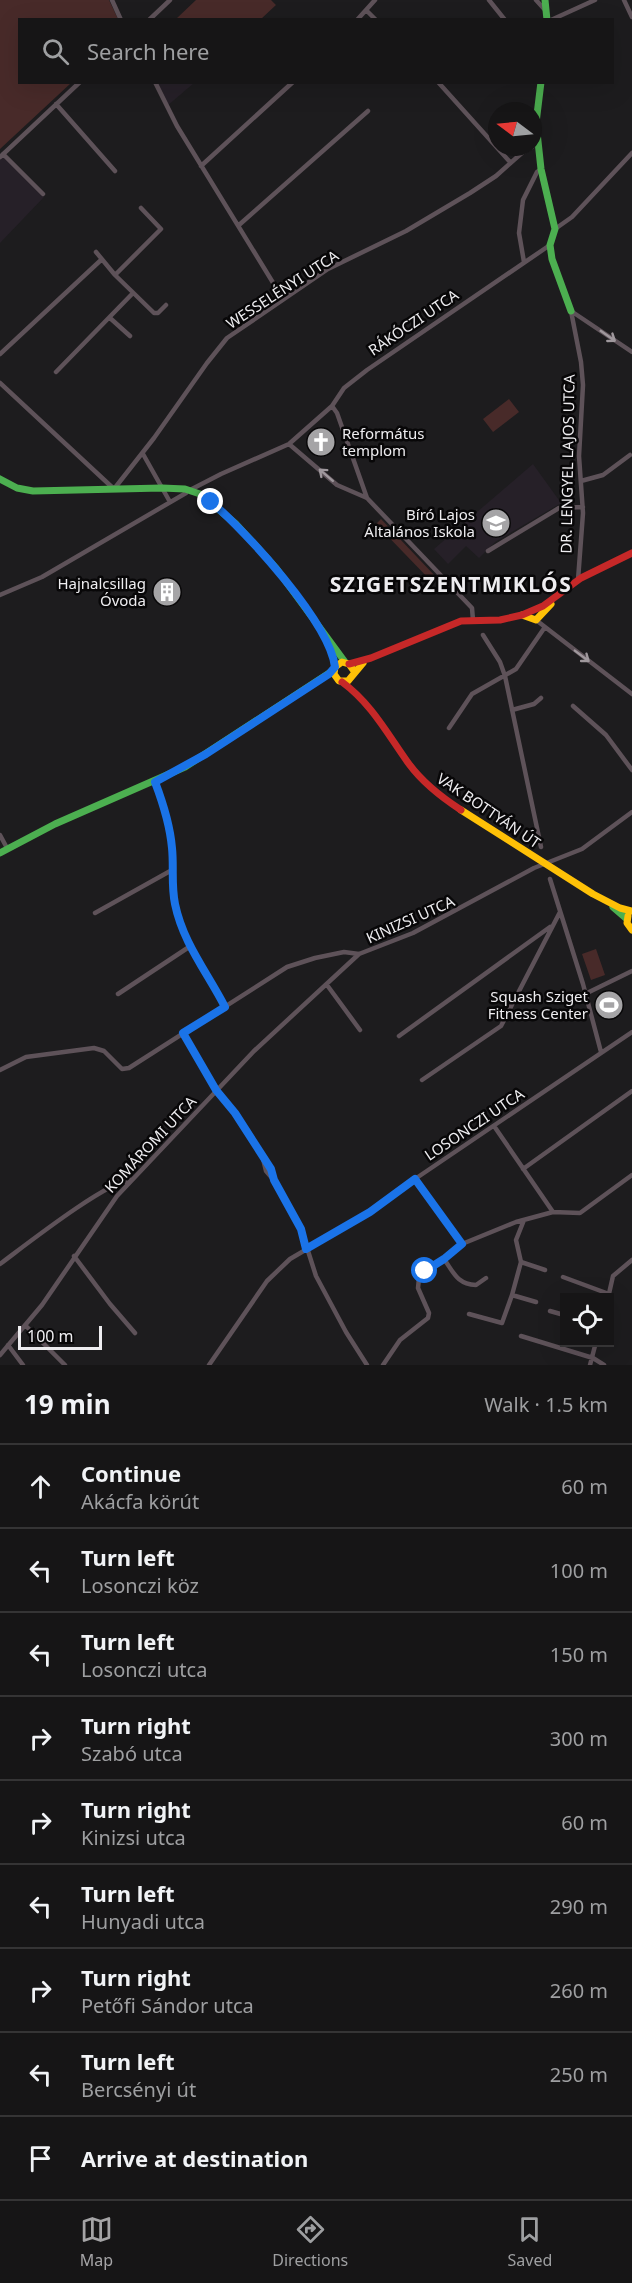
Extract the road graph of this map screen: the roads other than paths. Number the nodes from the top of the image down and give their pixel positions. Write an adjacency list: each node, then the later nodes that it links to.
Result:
1 (112, 0): 12 (street)
2 (170, 0): 13 (street)
3 (375, 0): 9 (street)
4 (489, 0): 16 (street)
5 (536, 0): 10 (street)
6 (545, 0): 10 (street)
7 (595, 0): 18 (street)
8 (624, 0): 11 (street)
9 (366, 10): 14 (street); 15 (street)
10 (546, 11): 17 (street)
11 (632, 17)
12 (120, 18)
13 (151, 18)
14 (359, 18)
15 (374, 18)
16 (503, 18)
17 (548, 18)
18 (554, 18)
19 (78, 84): 25 (street)
20 (156, 84): 32 (street)
21 (291, 84): 32 (street)
22 (440, 84): 31 (street)
23 (541, 84): 24 (street)
24 (539, 102)
25 (56, 104): 28 (street); 34 (street)
26 (368, 111): 37 (street)
27 (632, 153): 38 (street)
28 (2, 155): 35 (street)
29 (519, 156): 31 (street, WESSELÉNYI UTCA)
30 (537, 156): 33 (street)
31 (510, 162): 45 (street, WESSELÉNYI UTCA)
32 (201, 166): 37 (street)
33 (541, 169): 38 (street); 42 (street)
34 (115, 171)
35 (43, 194)
36 (141, 208): 43 (street)
37 (239, 225): 45 (street)
38 (555, 229): 39 (street)
39 (550, 245): 42 (street, RÁKÓCZI UTCA); 47 (street, DR. LENGYEL LAJOS UTCA)
40 (96, 252): 41 (street)
41 (101, 260): 43 (street); 53 (street)
42 (524, 262): 56 (street, RÁKÓCZI UTCA)
43 (115, 275): 44 (street)
44 (134, 293): 46 (street); 48 (street)
45 (283, 299): 58 (street, WESSELÉNYI UTCA)
46 (166, 305)
47 (571, 311): 49 (street); 50 (street, DR. LENGYEL LAJOS UTCA)
48 (110, 318): 51 (street); 54 (street)
49 (583, 320): 50 (street); 52 (street, one-way to 52)
50 (574, 329): 61 (street, DR. LENGYEL LAJOS UTCA)
51 (130, 336)
52 (632, 352)
53 (0, 354)
54 (56, 372)
55 (0, 383): 63 (street)
56 (332, 406): 57 (street, RÁKÓCZI UTCA); 65 (street)
57 (289, 444): 64 (street, RÁKÓCZI UTCA); 65 (street, one-way to 57)
58 (143, 454): 62 (street); 63 (street, WESSELÉNYI UTCA)
59 (630, 455): 61 (street)
60 (0, 479): 63 (street)
61 (581, 481): 67 (street, DR. LENGYEL LAJOS UTCA)
62 (162, 488): 63 (street); 64 (street); 66 (street)
63 (114, 489)
64 (188, 492): 66 (street, RÁKÓCZI UTCA); 77 (street)
65 (367, 498): 74 (street)
66 (170, 502): 71 (street, RÁKÓCZI UTCA)
67 (582, 507): 68 (street); 70 (street, DR. LENGYEL LAJOS UTCA)
68 (489, 552)
69 (632, 553): 70 (street)
70 (578, 580): 72 (street)
71 (0, 595)
72 (558, 597): 73 (street); 75 (street)
73 (522, 615): 74 (street); 75 (street)
74 (473, 620): 79 (street)
75 (536, 620): 76 (street)
76 (545, 627): 81 (street); 84 (street, one-way to 84)
77 (321, 632): 79 (street, VAK BOTTYÁN ÚT); 80 (street)
78 (483, 635): 81 (street)
79 (350, 668): 80 (street); 82 (street); 88 (street, VAK BOTTYÁN ÚT)
80 (334, 669): 82 (street); 83 (street)
81 (505, 676): 87 (street); 89 (street)
82 (340, 681): 83 (street); 88 (street, VAK BOTTYÁN ÚT)
83 (314, 684): 91 (street)
84 (632, 694)
85 (541, 698): 87 (street)
86 (573, 706): 90 (street)
87 (512, 710): 94 (street)
88 (379, 718): 97 (street, VAK BOTTYÁN ÚT)
89 (449, 728)
90 (632, 770)
91 (155, 782): 95 (street); 98 (street)
92 (632, 812): 97 (street, KINIZSI UTCA)
93 (0, 835): 95 (street)
94 (541, 847)
95 (7, 848): 96 (street)
96 (0, 853)
97 (546, 864): 100 (street, VAK BOTTYÁN ÚT); 108 (street, KINIZSI UTCA)
98 (172, 870): 103 (street); 107 (street)
99 (550, 879): 102 (street)
100 (607, 902): 101 (street, VAK BOTTYÁN ÚT); 104 (street, VAK BOTTYÁN ÚT)
101 (632, 911): 104 (street)
102 (560, 912): 105 (street); 112 (street)
103 (95, 913)
104 (627, 919): 106 (street)
105 (552, 926): 117 (street); 120 (street)
106 (632, 930)
107 (189, 947): 111 (street); 113 (street)
108 (359, 954): 110 (street, KOMÁROMI UTCA); 113 (street, KINIZSI UTCA)
109 (632, 971): 112 (street)
110 (327, 985): 114 (street); 121 (street, KOMÁROMI UTCA)
111 (118, 994)
112 (585, 994): 118 (street)
113 (225, 1007): 116 (street, KINIZSI UTCA)
114 (360, 1030)
115 (632, 1032): 118 (street, LOSONCZI UTCA)
116 (183, 1033): 119 (street, KINIZSI UTCA); 121 (street)
117 (399, 1036)
118 (601, 1052): 123 (street, LOSONCZI UTCA)
119 (0, 1070)
120 (422, 1080)
121 (216, 1090): 127 (street, KOMÁROMI UTCA); 131 (street)
122 (632, 1090): 124 (street)
123 (494, 1126): 124 (street); 126 (street, LOSONCZI UTCA)
124 (523, 1169): 128 (street)
125 (632, 1175): 128 (street)
126 (415, 1179): 130 (street); 131 (street, LOSONCZI UTCA)
127 (130, 1180): 132 (street, KOMÁROMI UTCA); 136 (street)
128 (554, 1212): 129 (street)
129 (524, 1220): 130 (street); 135 (street)
130 (462, 1244): 133 (street)
131 (306, 1249): 156 (street, LOSONCZI UTCA); 157 (street)
132 (74, 1256): 147 (street, KOMÁROMI UTCA); 148 (street)
133 (444, 1259): 139 (street); 158 (street)
134 (632, 1260): 141 (street)
135 (521, 1262): 137 (street); 142 (street)
136 (0, 1264)
137 (545, 1270)
138 (563, 1277): 140 (street)
139 (486, 1278)
140 (601, 1293)
141 (609, 1293)
142 (512, 1294): 143 (street); 145 (street)
143 (536, 1302)
144 (550, 1311): 146 (street)
145 (469, 1314)
146 (560, 1314)
147 (25, 1325): 150 (street, KOMÁROMI UTCA); 155 (street)
148 (135, 1333)
149 (521, 1336): 153 (street)
150 (8, 1346): 152 (street, KOMÁROMI UTCA); 154 (street)
151 (595, 1347): 153 (street)
152 (0, 1353)
153 (592, 1358): 159 (street); 160 (street)
154 (23, 1365)
155 (65, 1365)
156 (209, 1365)
157 (367, 1365)
158 (383, 1365)
159 (590, 1365)
160 (603, 1365)

